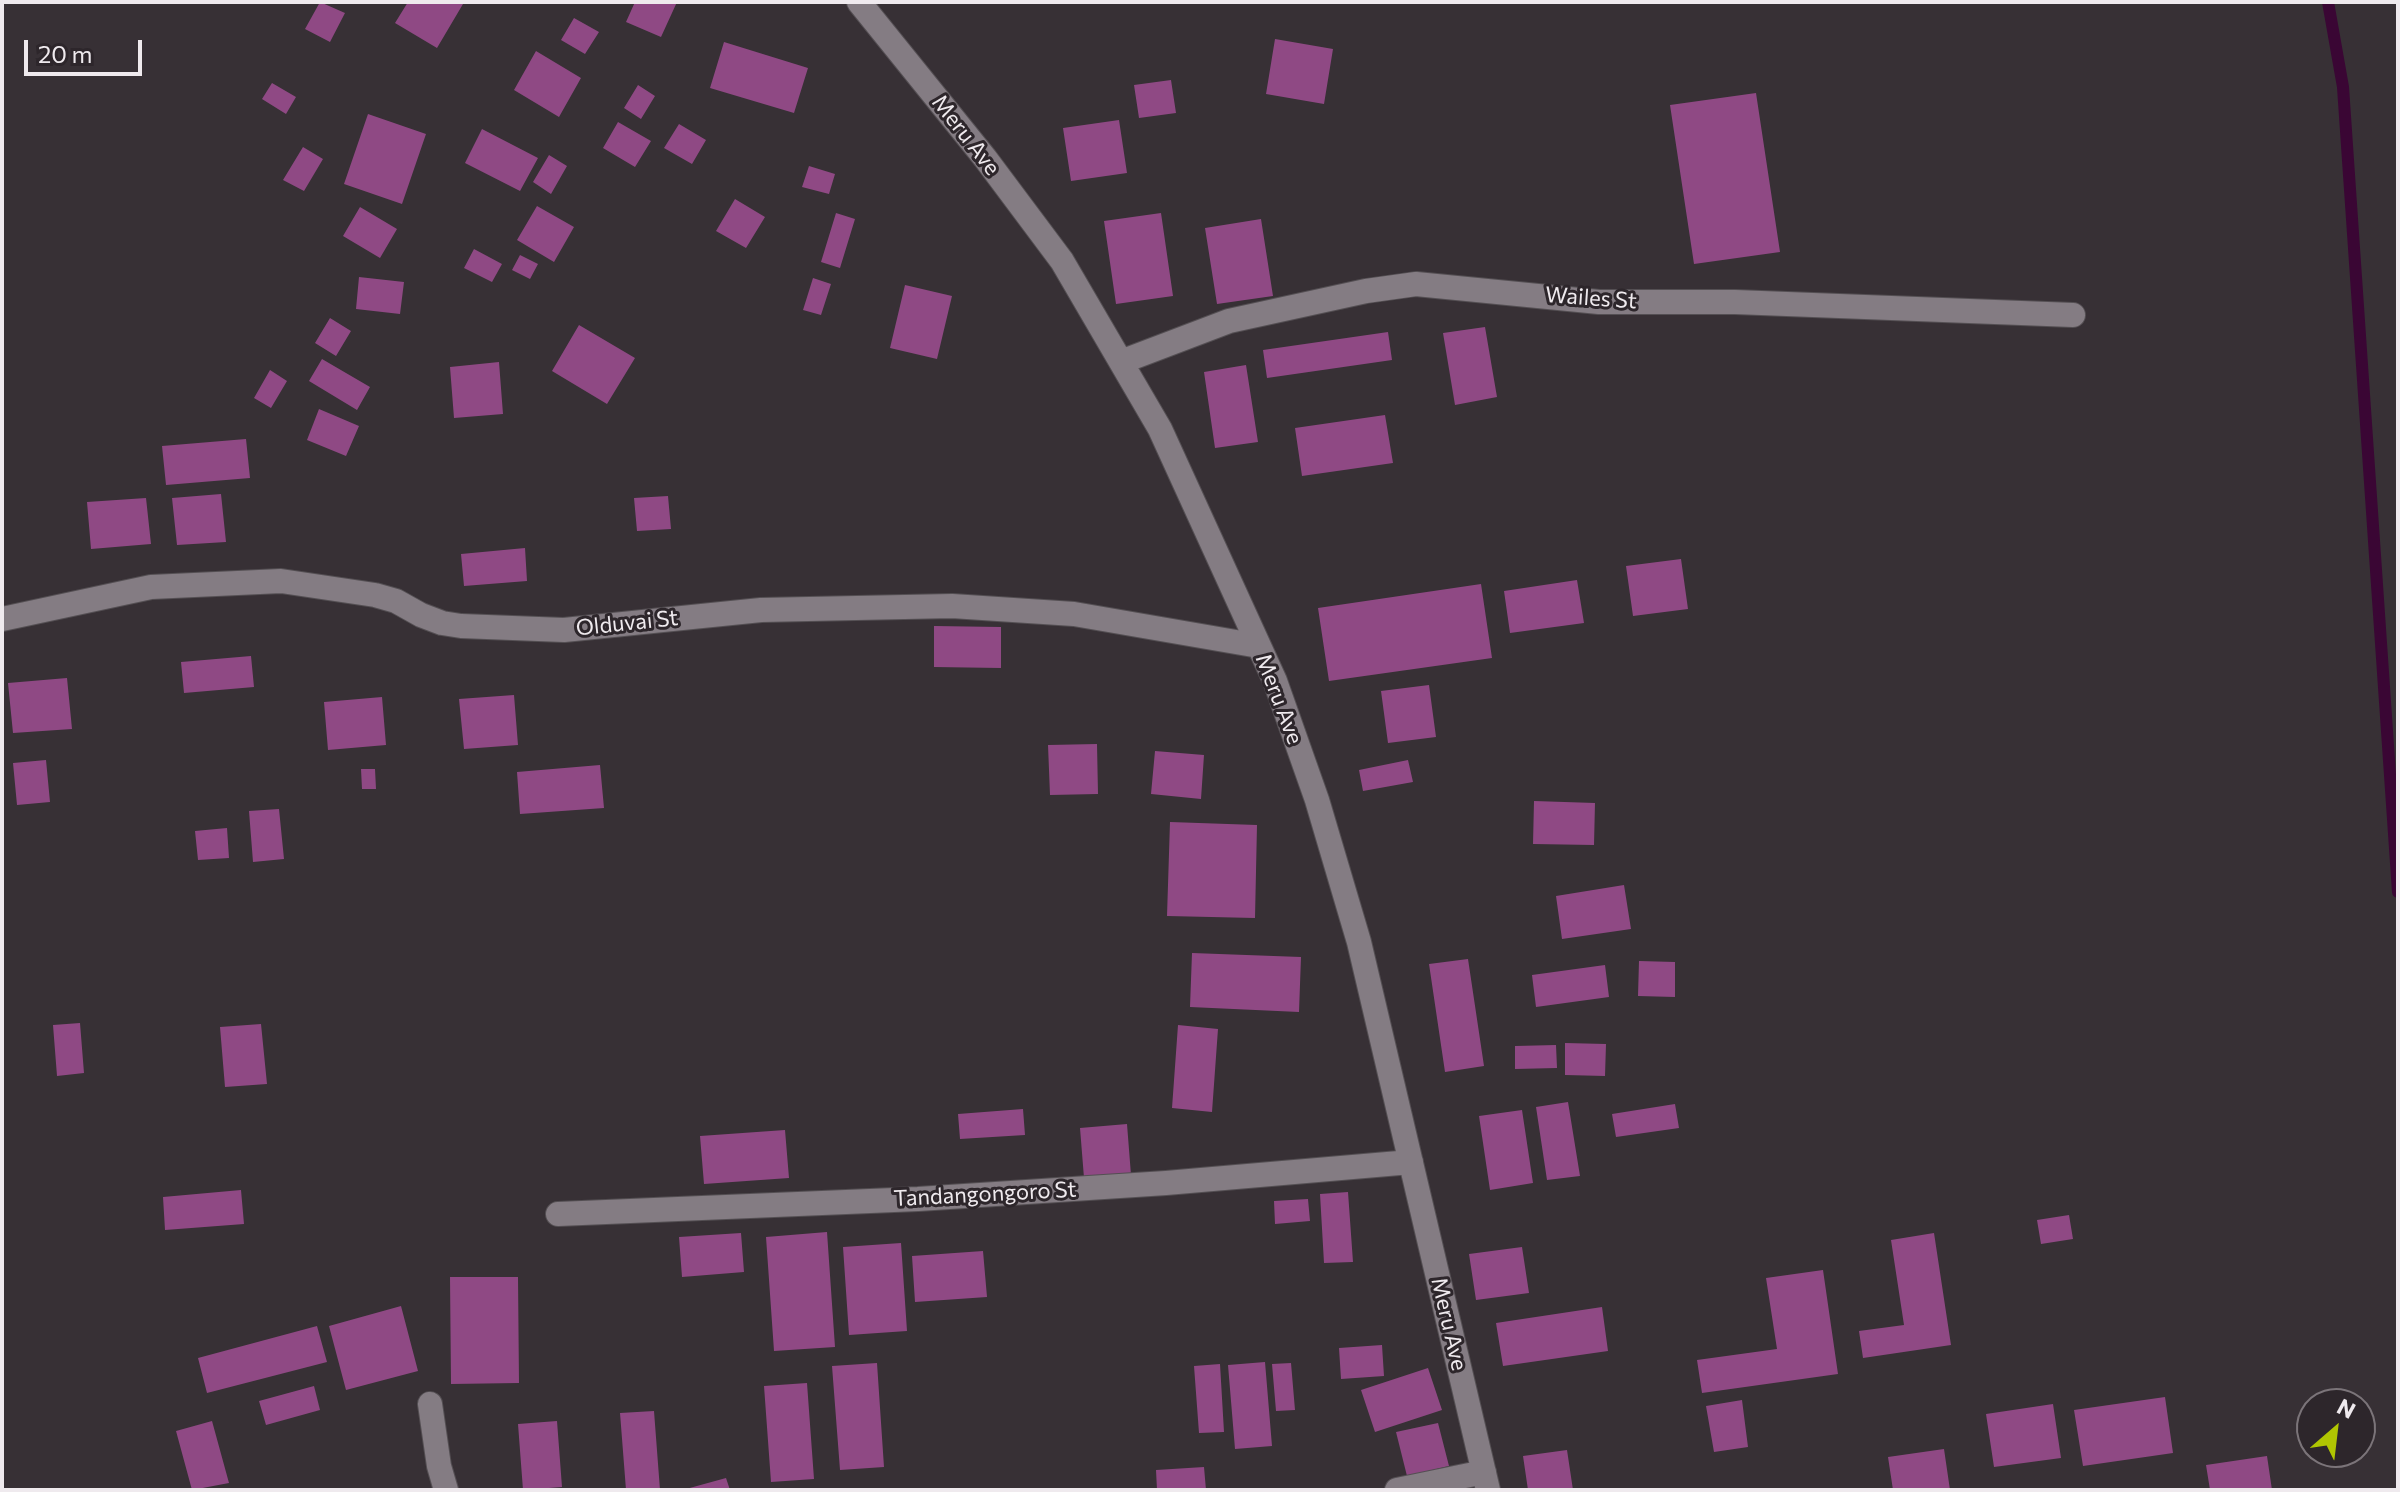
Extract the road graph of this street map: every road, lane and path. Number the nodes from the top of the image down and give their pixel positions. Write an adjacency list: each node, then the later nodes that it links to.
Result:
1 (859, 2): 3 (street, Meru Ave)
2 (2073, 315): 3 (street, Wailes St)
3 (1121, 362): 5 (street, Meru Ave)
4 (2, 619): 5 (street, Olduvai St)
5 (1259, 646): 6 (street, Meru Ave)
6 (1411, 1162): 7 (street, Tandangongoro St); 9 (street, Meru Ave)
7 (558, 1214)
8 (430, 1404): 10 (street)
9 (1486, 1481): 11 (street)
10 (446, 1490)
11 (1397, 1490)

